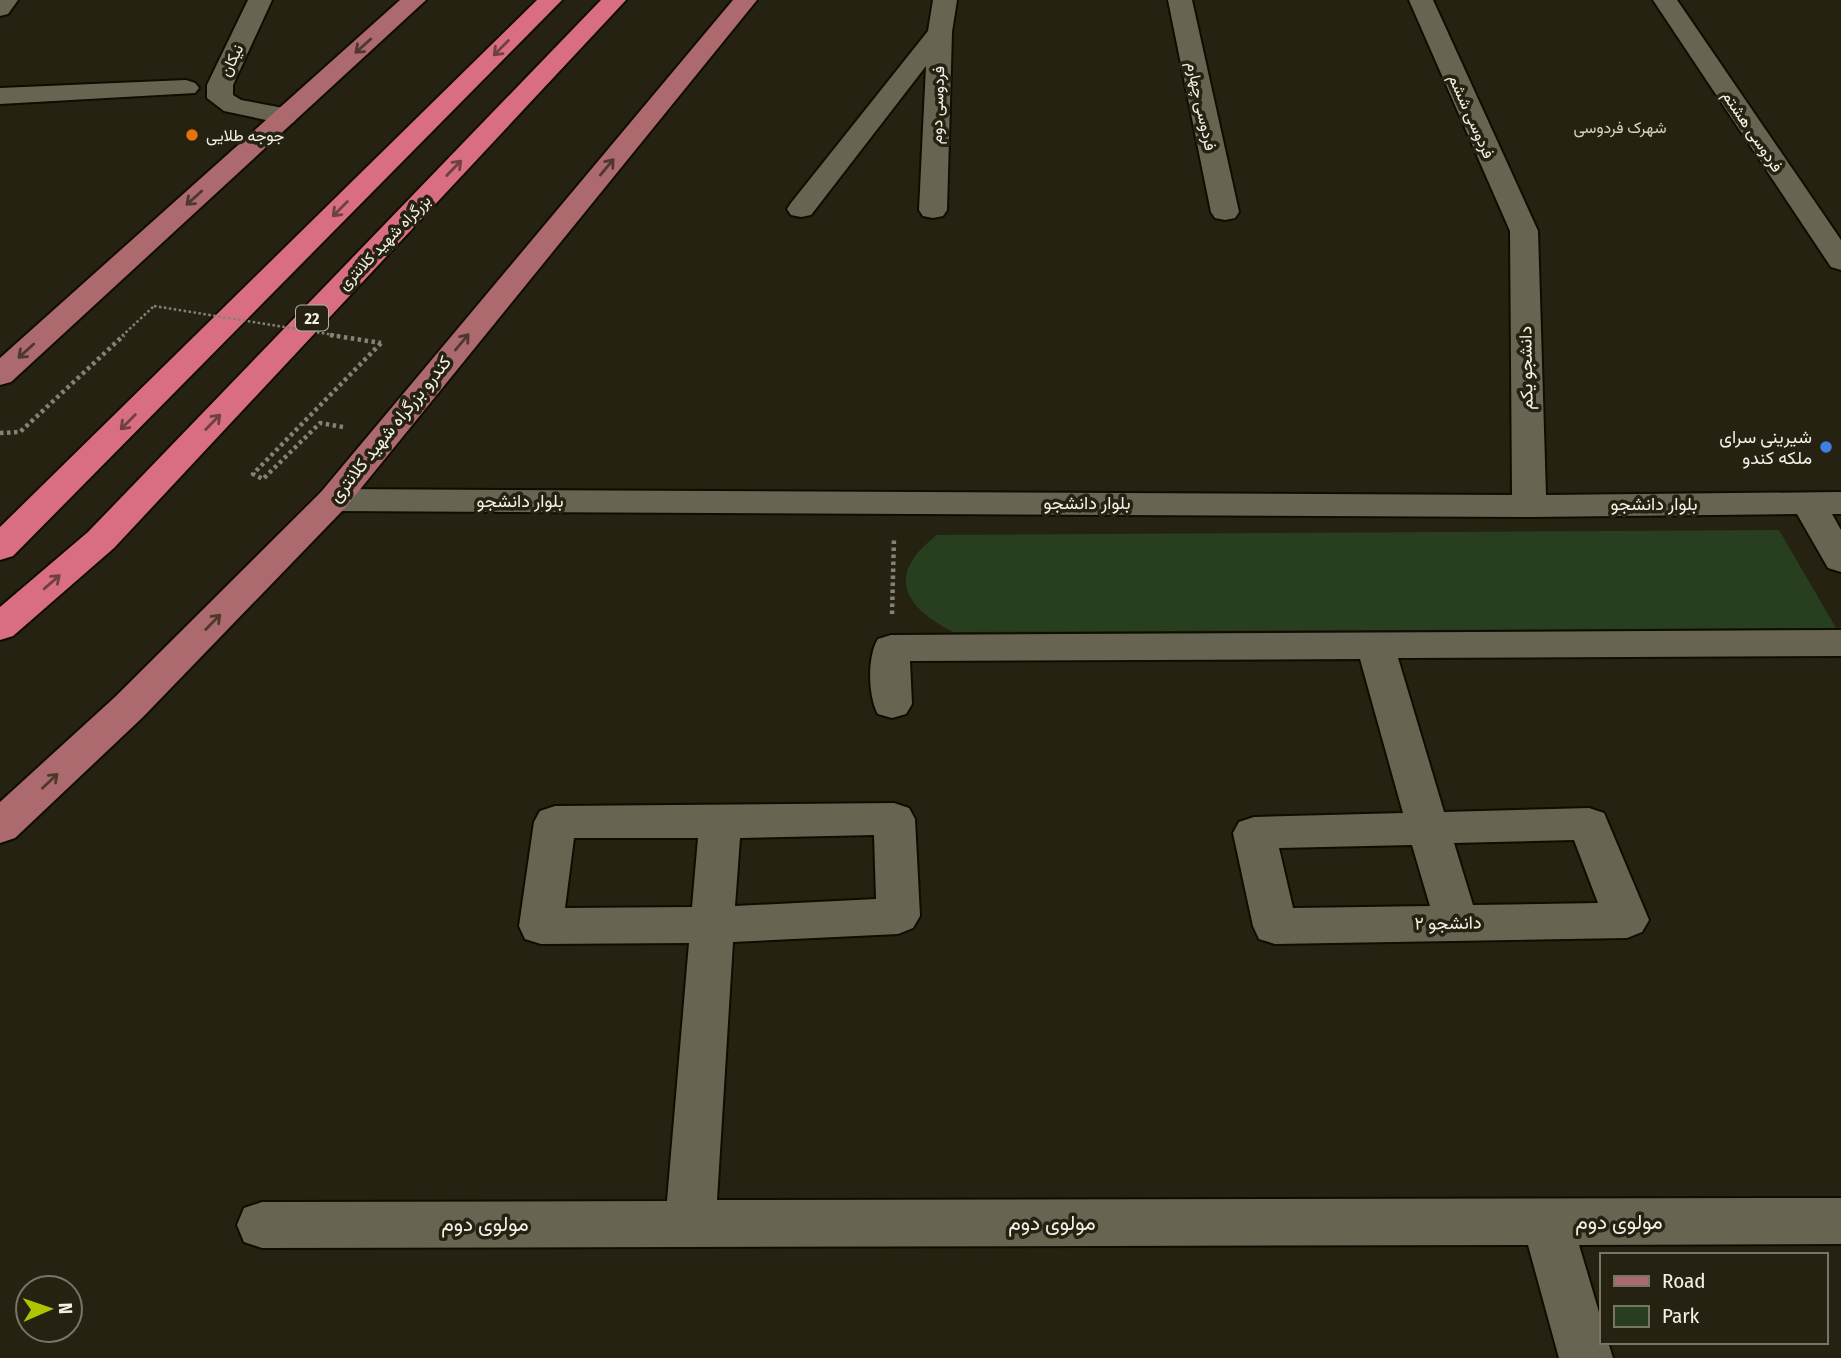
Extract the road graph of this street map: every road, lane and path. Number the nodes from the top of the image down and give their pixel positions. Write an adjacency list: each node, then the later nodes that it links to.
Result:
1 (6, 0): 11 (street)
2 (260, 0): 15 (street, نیکان)
3 (414, 0): 15 (main road, one-way to 15)
4 (550, 0): 28 (highway, one-way to 28)
5 (614, 0): 30 (highway, بزرگراه شهید کلانتری / 22, one-way to 5)
6 (745, 0): 23 (main road, کندرو بزرگراه شهید کلانتری, one-way to 6)
7 (945, 0): 12 (street, فردوسی دوم)
8 (1180, 0): 18 (street, فردوسی چهارم)
9 (1421, 0): 19 (street, فردوسی ششم)
10 (1665, 0): 20 (street, فردوسی هشتم)
11 (0, 9)
12 (940, 32): 16 (street); 17 (street, فردوسی دوم)
13 (186, 88): 14 (street)
14 (0, 96)
15 (285, 116): 21 (main road, one-way to 21)
16 (801, 209)
17 (933, 210)
18 (1224, 212)
19 (1524, 231): 27 (street, دانشجو یکم)
20 (1841, 261)
21 (0, 375)
22 (0, 433): 23 (path, bridge)
23 (385, 435): 24 (main road, کندرو بزرگراه شهید کلانتری)
24 (333, 500): 25 (street, بلوار دانشجو); 36 (main road, کندرو بزرگراه شهید کلانتری, one-way to 24)
25 (895, 502): 27 (street, بلوار دانشجو); 33 (path)
26 (1824, 503): 27 (street, بلوار دانشجو); 29 (street)
27 (1529, 506)
28 (0, 548)
29 (1841, 560)
30 (0, 627)
31 (1841, 643): 32 (street)
32 (1375, 645): 33 (street); 37 (street)
33 (891, 648): 34 (street)
34 (892, 704)
35 (720, 822): 39 (street); 39 (street); 39 (street)
36 (0, 827)
37 (1428, 828): 38 (street); 38 (street, ۲ دانشجو); 38 (street, ۲ دانشجو)
38 (1457, 922)
39 (712, 925): 42 (street)
40 (1841, 1221): 41 (street, مولوی دوم)
41 (1547, 1222): 42 (street, مولوی دوم); 44 (street)
42 (690, 1224): 43 (street, مولوی دوم)
43 (262, 1225)
44 (1586, 1358)

